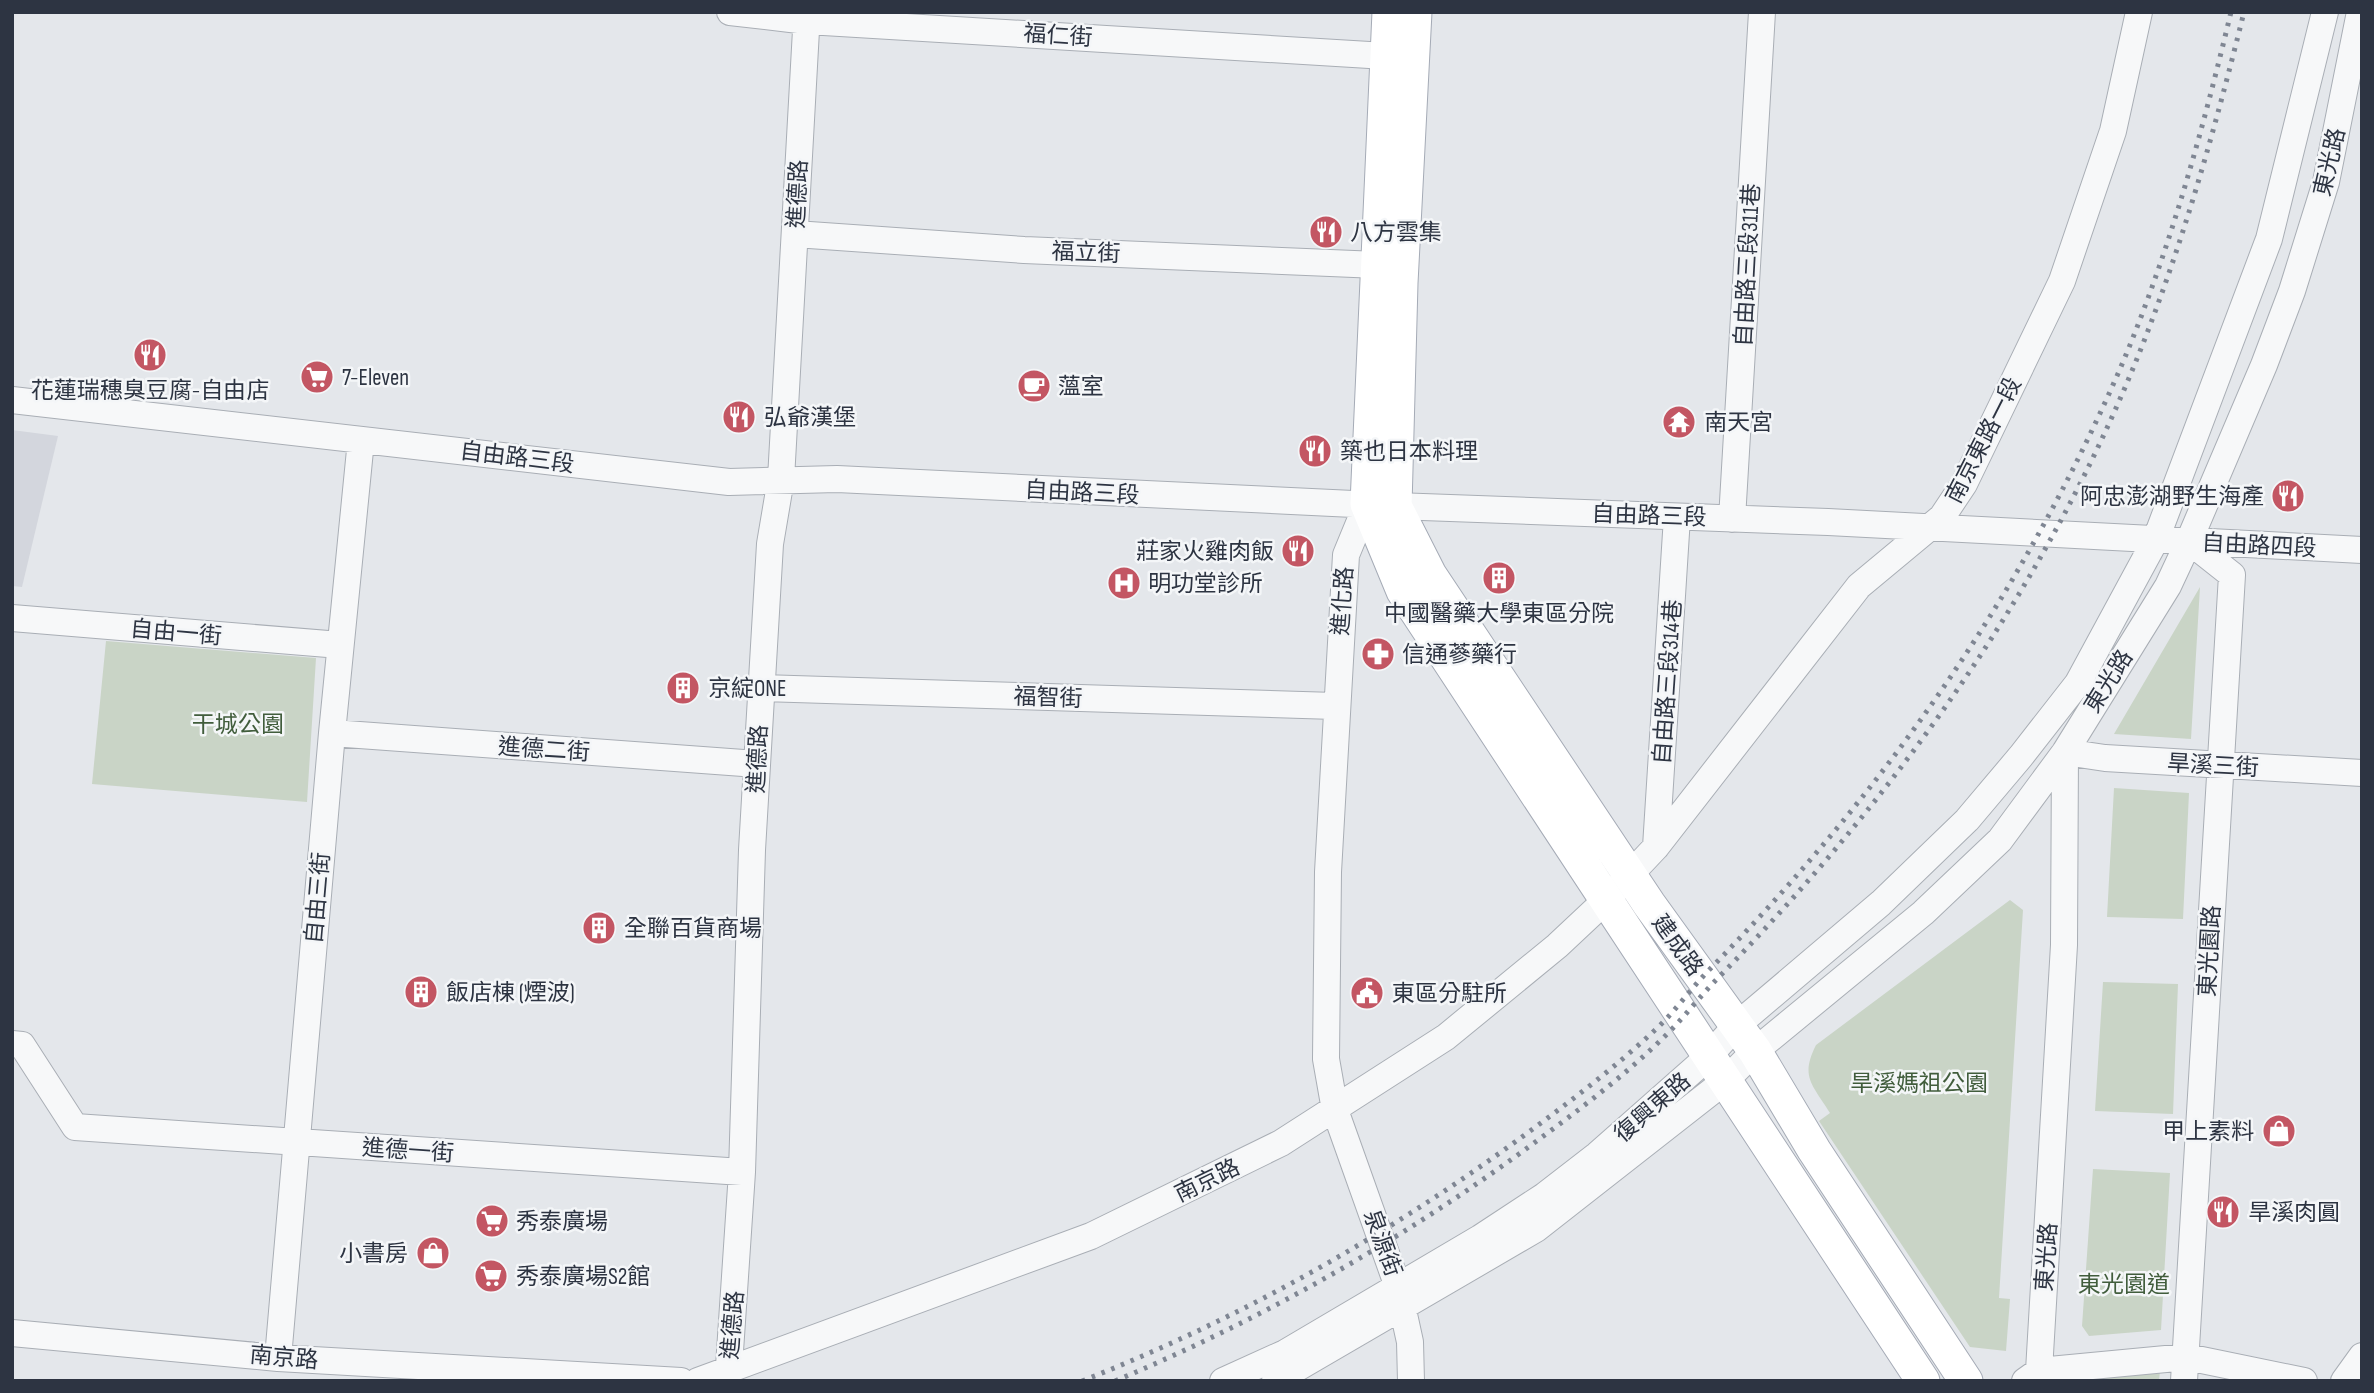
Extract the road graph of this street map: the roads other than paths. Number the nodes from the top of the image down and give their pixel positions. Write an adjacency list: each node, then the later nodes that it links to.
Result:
1 (730, 12): 8 (street, 福仁街)
2 (1389, 12): 9 (main road, 進化路)
3 (1415, 12): 15 (main road, 進化路)
4 (1762, 12): 17 (street, 自由路三段311巷)
5 (2139, 12): 18 (street, 南京東路一段)
6 (2325, 12): 19 (street, 東光路)
7 (2360, 12): 20 (street, 東光路)
8 (807, 17): 9 (street, 福仁街); 10 (street, 進德路)
9 (1386, 56): 11 (main road, 進化路)
10 (795, 234): 11 (street, 福立街); 14 (street, 進德路)
11 (1378, 265): 15 (main road, 進化路)
12 (12, 400): 13 (street, 自由路三段)
13 (360, 440): 14 (street, 自由路三段); 23 (street, 自由三街)
14 (781, 479): 15 (street, 自由路三段); 24 (street, 進德路)
15 (1381, 505): 16 (street, 自由路三段); 25 (street, 進化路); 32 (main road, 建成路); 33 (main road, 建成路)
16 (1677, 517): 17 (street, 自由路三段); 32 (street, 自由路三段314巷)
17 (1732, 519): 18 (street, 自由路三段)
18 (1925, 528): 19 (street, 自由路三段); 32 (street, 南京東路一段)
19 (2156, 539): 20 (street, 自由路四段); 28 (street, 東光路)
20 (2189, 541): 21 (street, 自由路四段); 27 (street, 東光路); 30 (street, 東光園路)
21 (2362, 551)
22 (12, 618): 23 (street, 自由一街)
23 (340, 645): 26 (street, 自由三街)
24 (761, 688): 25 (street, 福智街); 29 (street, 進德路)
25 (1335, 706): 37 (street, 進化路)
26 (332, 733): 29 (street, 進德二街); 38 (street, 自由三街)
27 (2065, 752): 30 (street, 旱溪三街); 34 (street, 復興東路); 46 (street, 東光路)
28 (2021, 756): 34 (street, 復興東路)
29 (757, 764): 39 (street, 進德路)
30 (2220, 765): 31 (street, 旱溪三街); 44 (street, 東光園路)
31 (2362, 773)
32 (1644, 860): 33 (street, 南京路); 34 (main road, 建成路)
33 (1605, 901): 36 (main road, 建成路); 37 (street, 南京路)
34 (1746, 1039): 36 (street, 復興東路); 53 (main road, 建成路)
35 (12, 1044): 38 (street, 進德一街)
36 (1716, 1069): 40 (street, 復興東路); 52 (main road, 建成路)
37 (1335, 1110): 40 (street, 泉源街); 45 (street, 南京路)
38 (296, 1143): 39 (street, 進德一街); 43 (street, 自由三街)
39 (742, 1172): 45 (street, 進德路)
40 (1400, 1298): 49 (street, 復興東路); 50 (street, 復興東路); 51 (street, 泉源街)
41 (12, 1333): 43 (street, 南京路)
42 (2362, 1356): 55 (street)
43 (278, 1358): 47 (street, 南京路)
44 (2186, 1369): 46 (street); 54 (street)
45 (728, 1375): 48 (street, 南京路)
46 (2039, 1377)
47 (681, 1381)
48 (698, 1381)
49 (1223, 1381)
50 (1275, 1381)
51 (1411, 1381)
52 (1923, 1381)
53 (1966, 1381)
54 (2304, 1381)
55 (2344, 1381)

